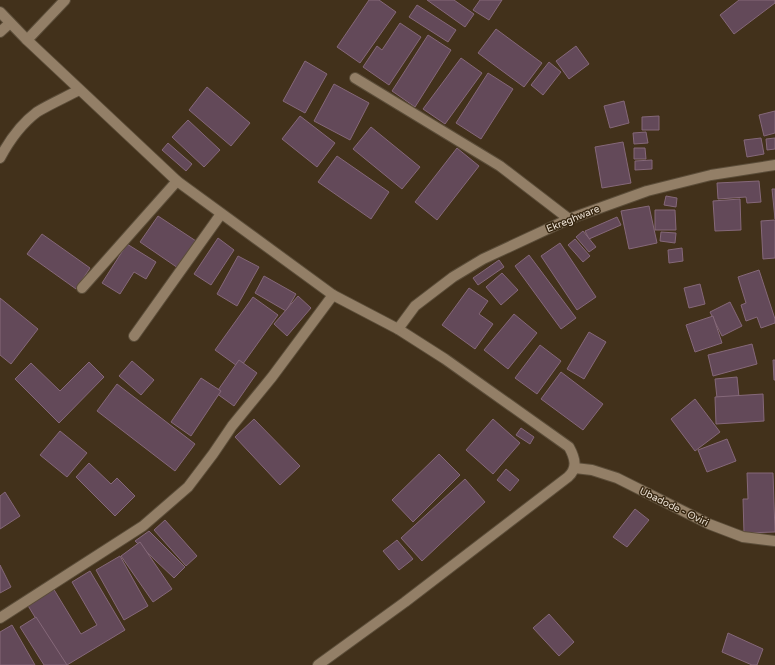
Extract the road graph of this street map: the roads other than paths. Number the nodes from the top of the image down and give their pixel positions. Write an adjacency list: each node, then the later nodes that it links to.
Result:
1 (65, 0): 5 (street)
2 (0, 12): 3 (street)
3 (10, 23): 4 (street); 5 (street)
4 (0, 32)
5 (27, 40): 7 (street)
6 (355, 78): 12 (street)
7 (79, 90): 8 (street); 10 (street)
8 (0, 158)
9 (775, 165): 12 (street, Ekreghware)
10 (176, 181): 11 (street); 13 (street)
11 (221, 214): 14 (street); 16 (street)
12 (569, 219): 15 (street, Ekreghware)
13 (82, 288)
14 (333, 295): 15 (street); 19 (street)
15 (398, 329): 17 (street)
16 (134, 336)
17 (575, 468): 18 (street, Ubadode - Oviri); 20 (street)
18 (775, 541)
19 (0, 618)
20 (320, 664)

